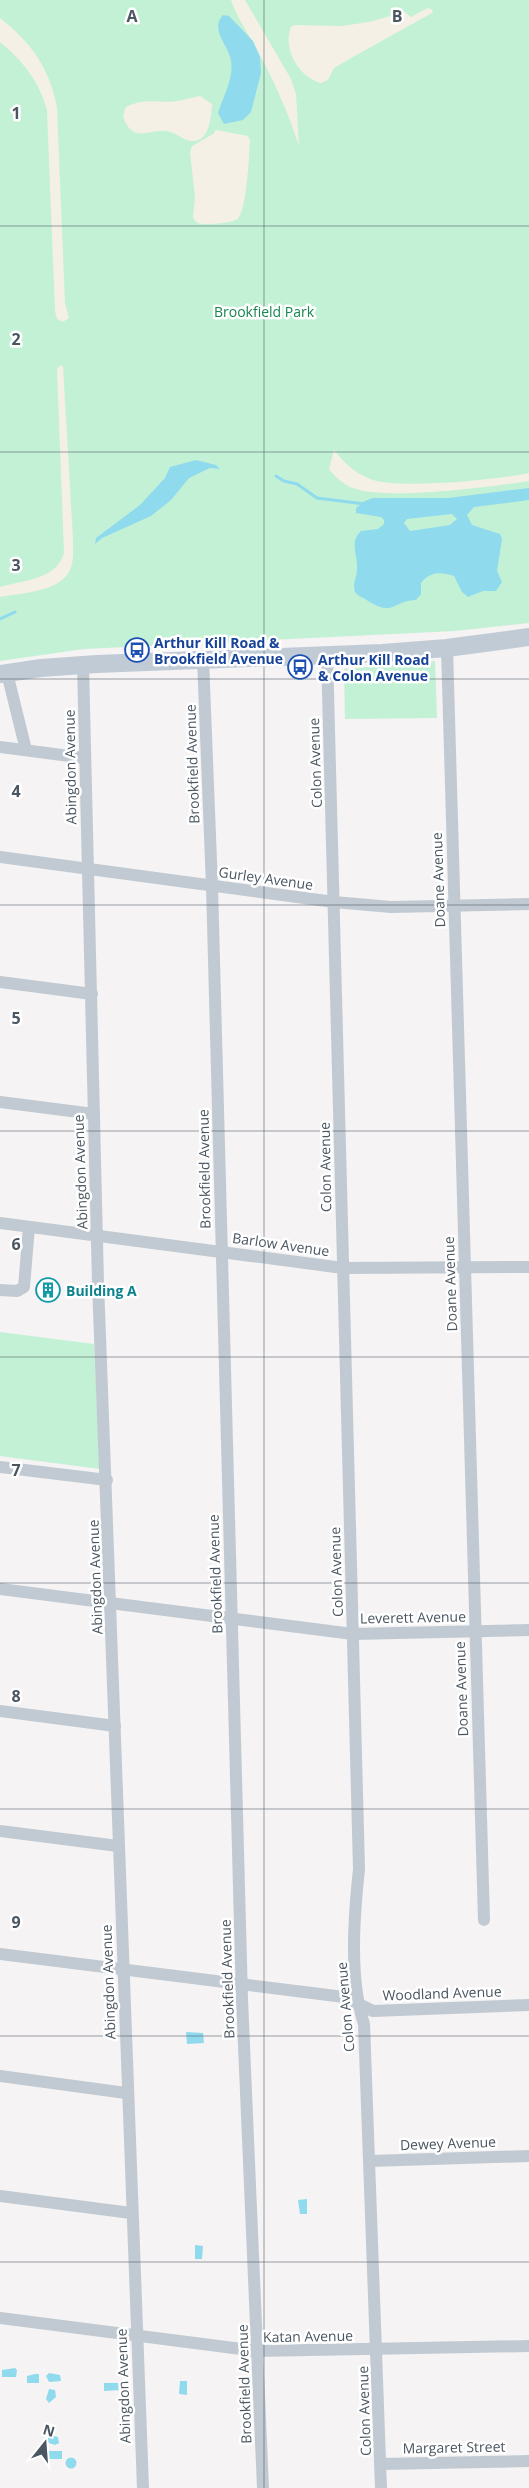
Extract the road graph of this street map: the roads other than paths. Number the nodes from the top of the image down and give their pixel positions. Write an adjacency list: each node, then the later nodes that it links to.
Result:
1 (529, 637): 2 (street)
2 (447, 648): 3 (street); 15 (street, Doane Avenue)
3 (327, 654): 4 (street); 13 (street, Colon Avenue)
4 (203, 659): 5 (street); 12 (street, Brookfield Avenue)
5 (82, 665): 6 (street); 9 (street, Abingdon Avenue)
6 (3, 673): 8 (street)
7 (0, 747): 8 (street)
8 (26, 750): 9 (street)
9 (85, 758): 11 (street, Abingdon Avenue)
10 (0, 858): 11 (street, Gurley Avenue)
11 (88, 868): 12 (street, Gurley Avenue); 17 (street, Abingdon Avenue)
12 (212, 886): 13 (street, Gurley Avenue); 23 (street, Brookfield Avenue)
13 (334, 902): 15 (street, Gurley Avenue); 25 (street, Colon Avenue)
14 (529, 904): 15 (street, Gurley Avenue)
15 (454, 907): 26 (street, Doane Avenue)
16 (0, 982): 17 (street)
17 (92, 994): 19 (street, Abingdon Avenue)
18 (0, 1102): 19 (street)
19 (94, 1114): 22 (street, Abingdon Avenue)
20 (0, 1223): 21 (street, Barlow Avenue)
21 (29, 1227): 22 (street, Barlow Avenue); 27 (street)
22 (97, 1235): 23 (street, Barlow Avenue); 29 (street, Abingdon Avenue)
23 (221, 1251): 25 (street, Barlow Avenue); 32 (street, Brookfield Avenue)
24 (529, 1267): 26 (street, Barlow Avenue)
25 (343, 1268): 26 (street, Barlow Avenue); 35 (street, Colon Avenue)
26 (465, 1269): 34 (street, Doane Avenue)
27 (0, 1290)
28 (0, 1467): 29 (street)
29 (107, 1480): 31 (street, Abingdon Avenue)
30 (0, 1589): 31 (street, Leverett Avenue)
31 (111, 1603): 32 (street, Leverett Avenue); 37 (street, Abingdon Avenue)
32 (231, 1619): 35 (street, Leverett Avenue); 43 (street, Brookfield Avenue)
33 (529, 1630): 34 (street, Leverett Avenue)
34 (474, 1631): 35 (street, Leverett Avenue); 40 (street, Doane Avenue)
35 (353, 1634): 44 (street, Colon Avenue)
36 (0, 1711): 37 (street)
37 (115, 1726): 39 (street, Abingdon Avenue)
38 (0, 1831): 39 (street)
39 (118, 1846): 42 (street, Abingdon Avenue)
40 (484, 1920)
41 (0, 1954): 42 (street, Woodland Avenue)
42 (122, 1970): 43 (street, Woodland Avenue); 47 (street, Abingdon Avenue)
43 (242, 1984): 44 (street, Woodland Avenue); 56 (street, Brookfield Avenue)
44 (357, 2003): 45 (street, Woodland Avenue); 49 (street, Colon Avenue)
45 (529, 2005)
46 (0, 2076): 47 (street)
47 (126, 2093): 51 (street, Abingdon Avenue)
48 (529, 2156): 49 (street, Dewey Avenue)
49 (369, 2161): 55 (street, Colon Avenue)
50 (0, 2196): 51 (street)
51 (131, 2213): 53 (street, Abingdon Avenue)
52 (0, 2318): 53 (street, Katan Avenue)
53 (136, 2337): 56 (street, Katan Avenue); 59 (street, Abingdon Avenue)
54 (529, 2346): 55 (street, Katan Avenue)
55 (377, 2350): 56 (street, Katan Avenue); 58 (street, Colon Avenue)
56 (257, 2351): 60 (street, Brookfield Avenue)
57 (529, 2461): 58 (street, Margaret Street)
58 (381, 2464): 61 (street, Colon Avenue)
59 (143, 2488)
60 (263, 2488)
61 (381, 2488)

